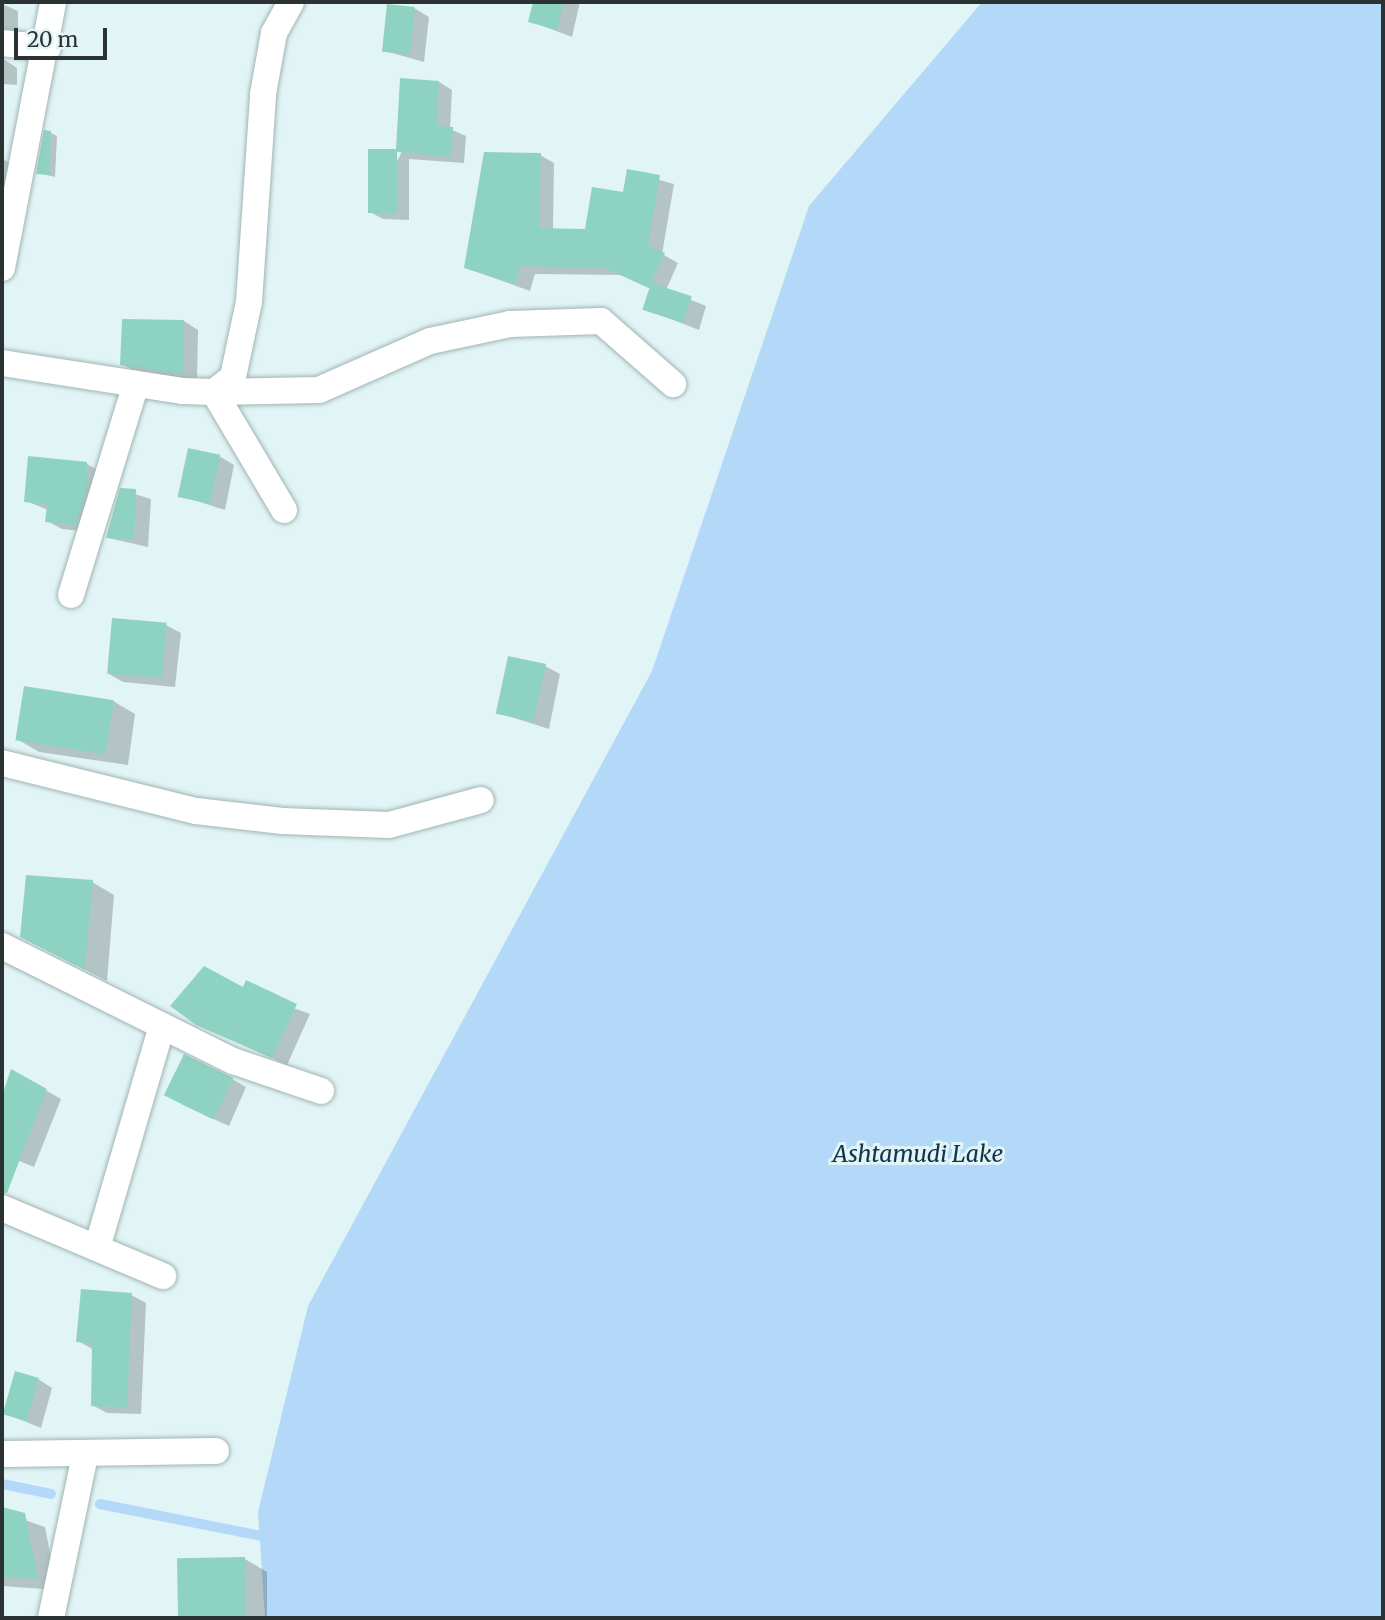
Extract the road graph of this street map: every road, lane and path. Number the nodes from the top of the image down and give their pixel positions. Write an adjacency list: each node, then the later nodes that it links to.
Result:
1 (53, 2): 6 (street)
2 (269, 2): 4 (street)
3 (292, 2): 4 (street)
4 (274, 33): 11 (street)
5 (2, 43): 6 (street)
6 (48, 48): 7 (street)
7 (2, 268)
8 (2, 363): 9 (street)
9 (136, 384): 11 (street); 13 (street)
10 (673, 384): 11 (street)
11 (214, 392): 12 (street)
12 (284, 510)
13 (71, 595)
14 (2, 763): 15 (street)
15 (481, 800)
16 (2, 946): 17 (street)
17 (162, 1026): 18 (street); 20 (street)
18 (321, 1091)
19 (2, 1208): 20 (street)
20 (97, 1248): 21 (street)
21 (163, 1276)
22 (216, 1451): 24 (street)
23 (2, 1454): 24 (street)
24 (85, 1455): 25 (street)
25 (51, 1618)

